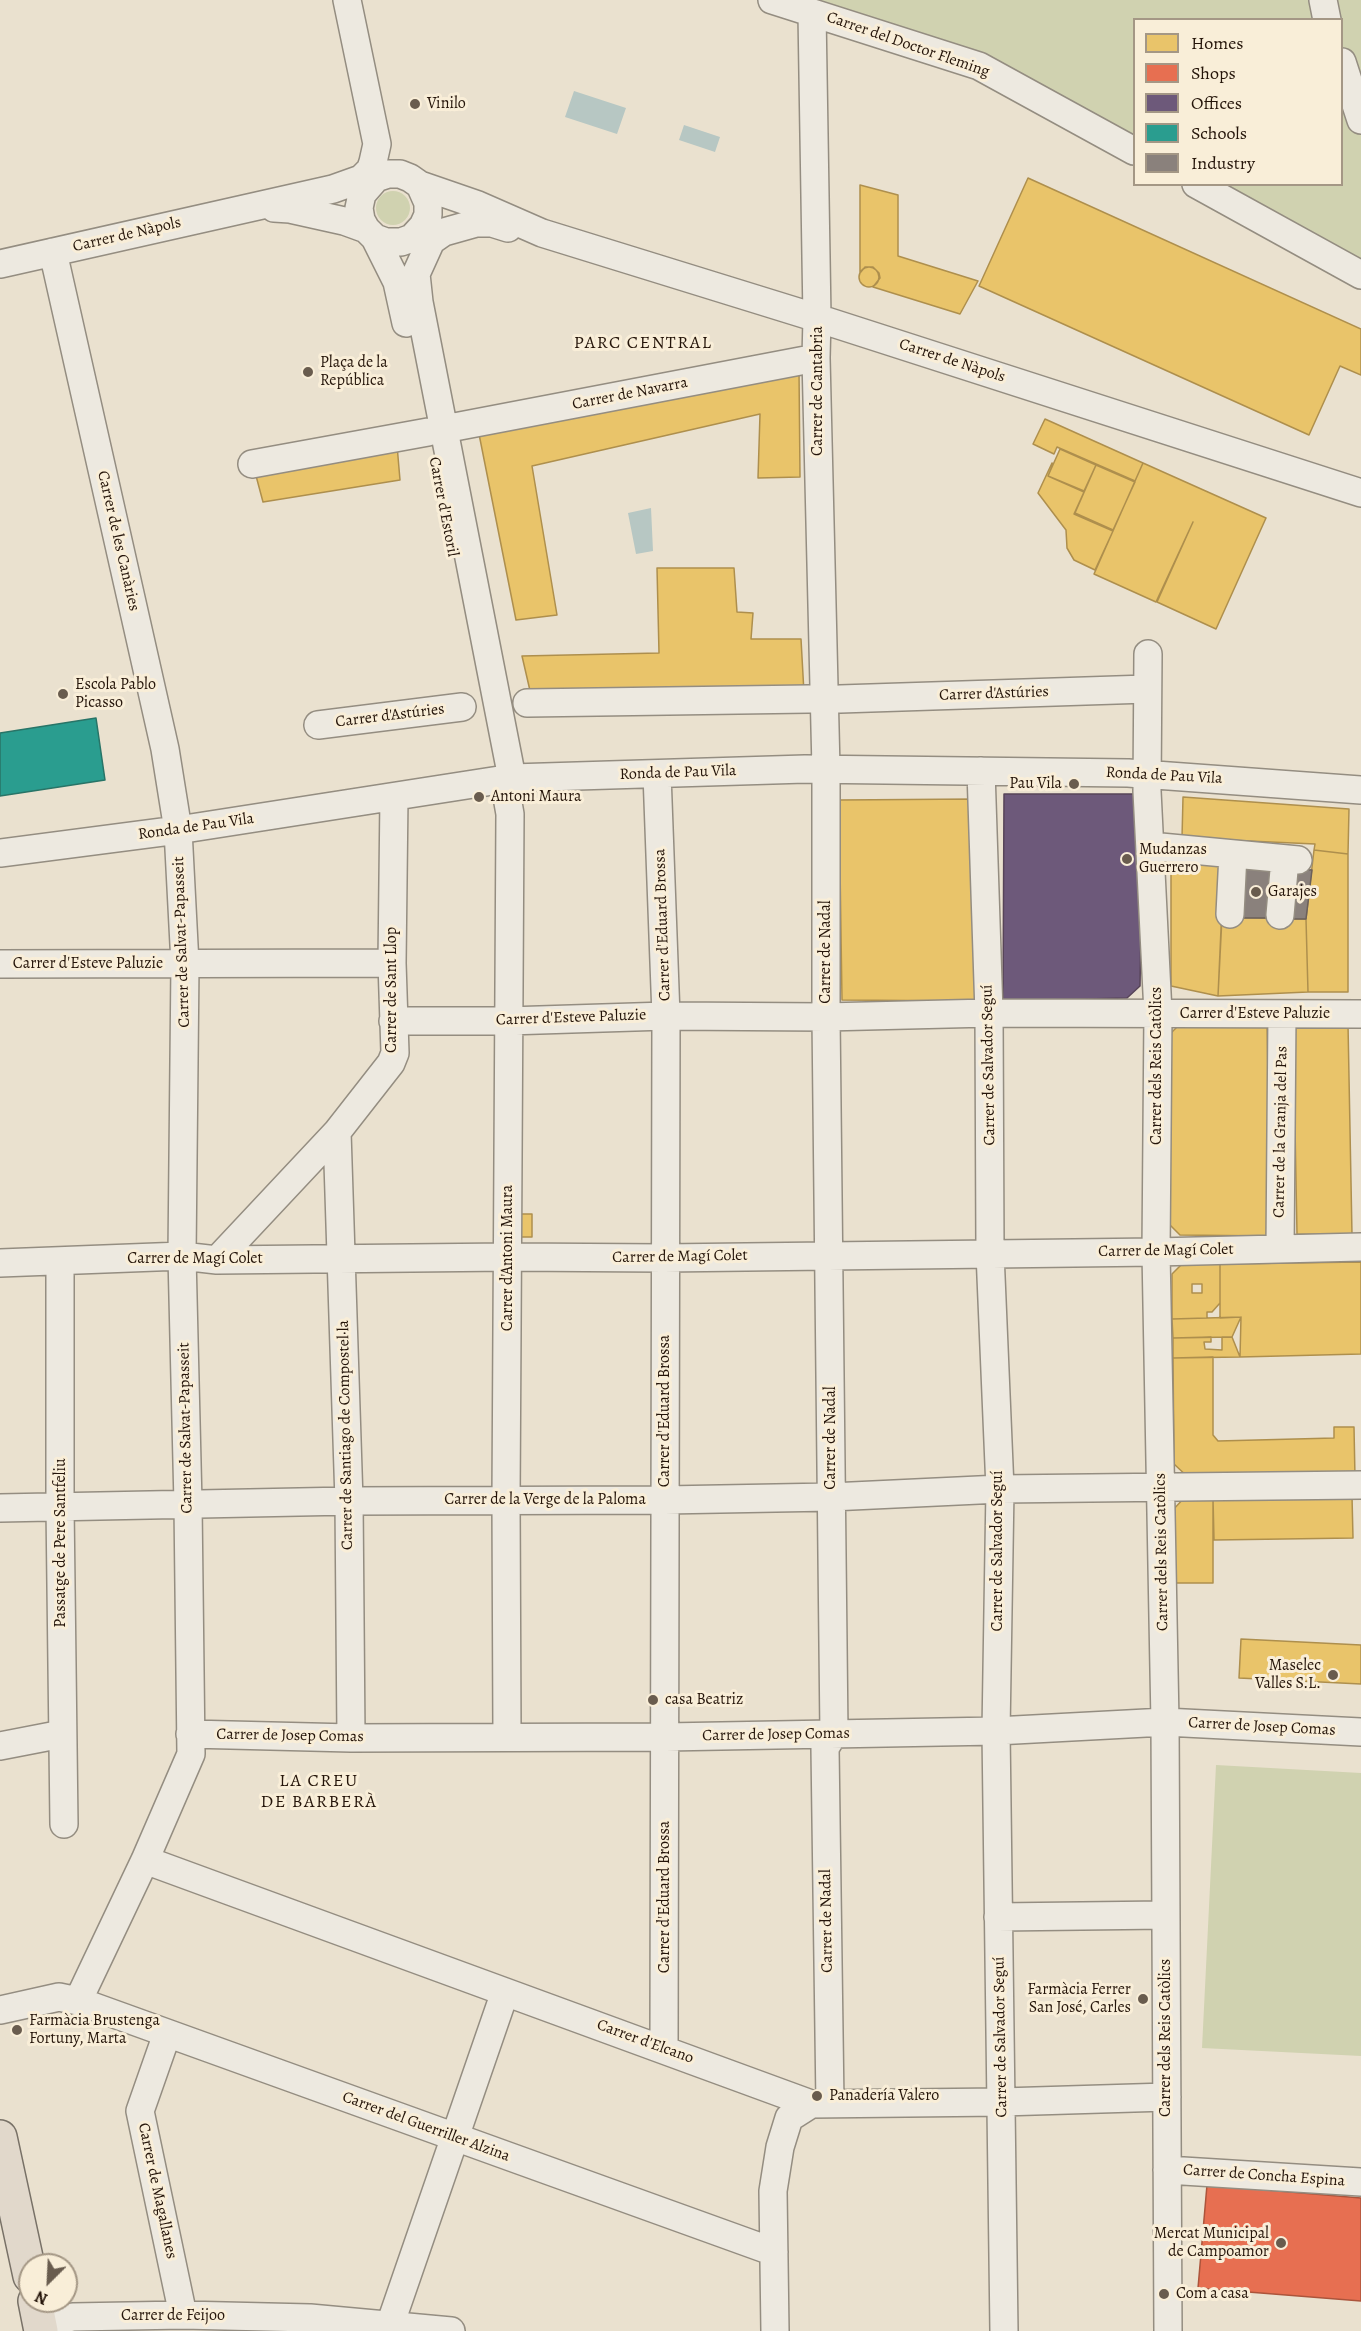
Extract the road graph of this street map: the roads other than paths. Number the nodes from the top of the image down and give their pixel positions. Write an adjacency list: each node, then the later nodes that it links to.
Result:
1 (347, 0): 7 (street)
2 (772, 0): 3 (street, Carrer del Doctor Fleming)
3 (812, 13): 6 (street, Carrer del Doctor Fleming); 18 (street, Carrer de Cantabria)
4 (1343, 68): 5 (street)
5 (1361, 120)
6 (1133, 150)
7 (371, 168): 10 (street); 11 (street, Carrer de Nàpols)
8 (420, 185): 10 (street); 12 (street, Carrer de Nàpols); 14 (street)
9 (1200, 186): 17 (street)
10 (362, 194): 13 (street)
11 (255, 207): 13 (street, Carrer de Nàpols); 15 (street, Carrer de Nàpols)
12 (542, 232): 14 (street, Carrer de Nàpols); 18 (street, Carrer de Nàpols)
13 (371, 233): 14 (street); 20 (street, Carrer d'Estoril)
14 (427, 234): 20 (street, Carrer d'Estoril)
15 (53, 252): 16 (street, Carrer de Nàpols); 37 (street, Carrer de les Canàries)
16 (0, 264)
17 (1361, 275)
18 (817, 318): 19 (street, Carrer de Cantabria); 22 (street, Carrer de Nàpols)
19 (816, 358): 20 (street, Carrer de Navarra); 30 (street, Carrer de Cantabria)
20 (436, 431): 21 (street, Carrer de Navarra); 34 (street, Carrer d'Estoril)
21 (252, 464)
22 (1361, 493)
23 (1148, 654): 24 (street, Carrer dels Reis Catòlics)
24 (1147, 689): 26 (street, Carrer d'Astúries); 32 (street, Carrer dels Reis Catòlics)
25 (809, 699): 27 (street)
26 (840, 699)
27 (527, 704)
28 (462, 707): 29 (street, Carrer d'Astúries)
29 (318, 725)
30 (826, 769): 31 (street, Ronda de Pau Vila); 33 (street, Ronda de Pau Vila); 51 (street, Carrer de Nadal)
31 (981, 771): 32 (street, Ronda de Pau Vila); 46 (street, Carrer de Salvador Seguí)
32 (1146, 773): 35 (street, Ronda de Pau Vila); 38 (street, Carrer dels Reis Catòlics)
33 (657, 774): 34 (street, Ronda de Pau Vila); 50 (street, Carrer d'Eduard Brossa)
34 (504, 780): 36 (street, Ronda de Pau Vila); 52 (street, Carrer d'Antoni Maura)
35 (1361, 790)
36 (394, 797): 37 (street, Ronda de Pau Vila); 43 (street, Carrer de Sant Llop)
37 (178, 830): 39 (street, Ronda de Pau Vila); 45 (street, Carrer de Salvat-Papasseit)
38 (1150, 846): 40 (street); 47 (street, Carrer dels Reis Catòlics)
39 (0, 853)
40 (1233, 854): 41 (street); 42 (street)
41 (1230, 914)
42 (1280, 915)
43 (392, 963): 45 (street, Carrer d'Esteve Paluzie); 53 (street, Carrer de Sant Llop)
44 (0, 964): 45 (street, Carrer d'Esteve Paluzie)
45 (185, 964): 60 (street, Carrer de Salvat-Papasseit)
46 (989, 1013): 47 (street, Carrer d'Esteve Paluzie); 51 (street, Carrer d'Esteve Paluzie); 58 (street, Carrer de Salvador Seguí)
47 (1158, 1013): 48 (street, Carrer d'Esteve Paluzie); 57 (street, Carrer dels Reis Catòlics)
48 (1282, 1014): 49 (street, Carrer d'Esteve Paluzie); 56 (street, Carrer de la Granja del Pas)
49 (1361, 1014)
50 (666, 1016): 51 (street, Carrer d'Esteve Paluzie); 52 (street, Carrer d'Esteve Paluzie); 62 (street, Carrer d'Eduard Brossa)
51 (826, 1017): 59 (street, Carrer de Nadal)
52 (508, 1020): 53 (street, Carrer d'Esteve Paluzie); 61 (street, Carrer d'Antoni Maura)
53 (393, 1021): 54 (street, Carrer de Sant Llop)
54 (337, 1132): 63 (street, Carrer de Santiago de Compostel·la); 64 (street, Carrer de Sant Llop)
55 (1361, 1247): 56 (street, Carrer de Magí Colet)
56 (1280, 1249): 57 (street, Carrer de Magí Colet)
57 (1156, 1252): 58 (street, Carrer de Magí Colet); 68 (street, Carrer dels Reis Catòlics)
58 (990, 1253): 59 (street, Carrer de Magí Colet); 69 (street, Carrer de Salvador Seguí)
59 (830, 1254): 62 (street, Carrer de Magí Colet); 70 (street, Carrer de Nadal)
60 (182, 1256): 64 (street, Carrer de Magí Colet); 65 (street, Carrer de Magí Colet); 74 (street, Carrer de Salvat-Papasseit)
61 (509, 1257): 62 (street, Carrer de Magí Colet); 63 (street, Carrer de Magí Colet); 71 (street, Carrer d'Antoni Maura)
62 (664, 1258): 72 (street, Carrer d'Eduard Brossa)
63 (342, 1259): 64 (street, Carrer de Magí Colet); 73 (street, Carrer de Santiago de Compostel·la)
64 (217, 1260)
65 (60, 1262): 66 (street, Carrer de Magí Colet); 75 (street, Passatge de Pere Santfeliu)
66 (0, 1263)
67 (1361, 1485): 68 (street, Carrer de la Verge de la Paloma)
68 (1161, 1489): 69 (street, Carrer de la Verge de la Paloma); 77 (street, Carrer dels Reis Catòlics)
69 (1000, 1490): 70 (street, Carrer de la Verge de la Paloma); 78 (street, Carrer de Salvador Seguí)
70 (831, 1497): 72 (street, Carrer de la Verge de la Paloma); 80 (street, Carrer de Nadal)
71 (506, 1500): 72 (street, Carrer de la Verge de la Paloma); 73 (street, Carrer de la Verge de la Paloma); 83 (street, Carrer d'Antoni Maura)
72 (665, 1500): 84 (street, Carrer d'Eduard Brossa)
73 (349, 1501): 74 (street, Carrer de la Verge de la Paloma); 85 (street, Carrer de Santiago de Compostel·la)
74 (188, 1503): 75 (street, Carrer de la Verge de la Paloma); 82 (street, Carrer de Salvat-Papasseit)
75 (60, 1506): 76 (street, Carrer de la Verge de la Paloma); 81 (street, Passatge de Pere Santfeliu)
76 (0, 1508)
77 (1165, 1722): 78 (street, Carrer de Josep Comas); 79 (street, Carrer de Josep Comas); 89 (street, Carrer dels Reis Catòlics)
78 (996, 1731): 80 (street, Carrer de Josep Comas); 90 (street, Carrer de Salvador Seguí)
79 (1361, 1732)
80 (834, 1733): 84 (street, Carrer de Josep Comas); 98 (street, Carrer de Nadal)
81 (62, 1734): 86 (street); 87 (street, Passatge de Pere Santfeliu)
82 (190, 1734): 85 (street, Carrer de Josep Comas); 88 (street, Carrer de Salvat-Papasseit)
83 (507, 1737): 84 (street, Carrer de Josep Comas); 85 (street, Carrer de Josep Comas)
84 (666, 1737): 95 (street, Carrer d'Eduard Brossa)
85 (351, 1738)
86 (0, 1746)
87 (64, 1824)
88 (145, 1860): 91 (street, Carrer d'Elcano); 92 (street, Carrer de Salvat-Papasseit)
89 (1165, 1915): 90 (street); 96 (street, Carrer dels Reis Catòlics)
90 (998, 1917): 97 (street, Carrer de Salvador Seguí)
91 (505, 1992): 95 (street, Carrer d'Elcano); 100 (street)
92 (78, 2001): 93 (street, Carrer del Guerriller Alzina); 94 (street, Carrer del Guerriller Alzina)
93 (0, 2010)
94 (167, 2034): 100 (street, Carrer del Guerriller Alzina); 105 (street, Carrer de Magallanes)
95 (664, 2048): 98 (street, Carrer d'Elcano)
96 (1167, 2097): 97 (street, Carrer d'Elcano); 101 (street, Carrer dels Reis Catòlics)
97 (1002, 2102): 98 (street, Carrer d'Elcano); 111 (street, Carrer de Salvador Seguí)
98 (823, 2104): 103 (street)
99 (0, 2137): 104 (main road)
100 (454, 2138): 103 (street, Carrer del Guerriller Alzina); 108 (street)
101 (1167, 2170): 102 (street, Carrer de Concha Espina); 112 (street, Carrer dels Reis Catòlics)
102 (1361, 2182)
103 (774, 2252): 110 (street)
104 (25, 2253)
105 (183, 2315): 106 (street, Carrer de Feijoo); 107 (street, Carrer de Feijoo)
106 (39, 2319)
107 (310, 2324): 108 (street, Carrer de Feijoo)
108 (390, 2325): 109 (street, Carrer de Feijoo)
109 (452, 2331)
110 (775, 2331)
111 (1004, 2331)
112 (1168, 2331)

